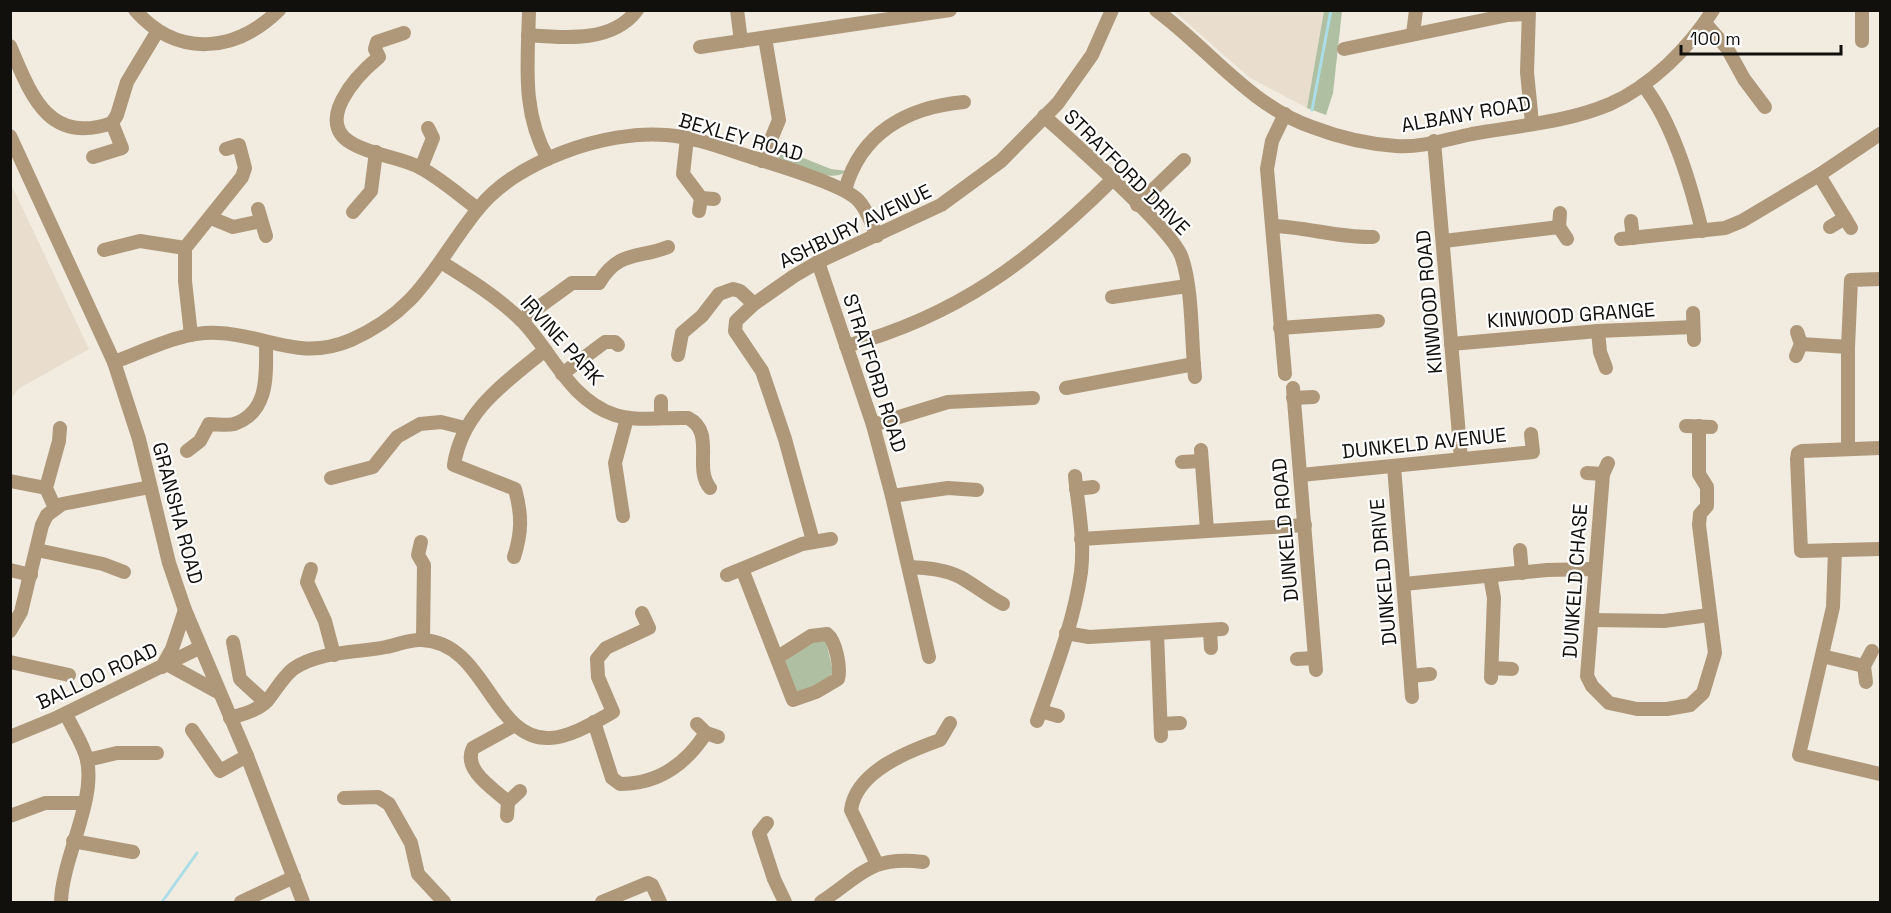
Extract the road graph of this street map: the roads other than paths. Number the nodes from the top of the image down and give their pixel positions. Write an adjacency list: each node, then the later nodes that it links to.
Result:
1 (135, 10): 15 (street)
2 (279, 10): 15 (street)
3 (529, 10): 19 (street)
4 (637, 10): 19 (street)
5 (737, 10): 21 (street)
6 (951, 10): 13 (street)
7 (1112, 10): 29 (street, ASHBURY AVENUE)
8 (1156, 10): 28 (street, ALBANY ROAD)
9 (1416, 10): 17 (street)
10 (1713, 10): 14 (street, ALBANY ROAD)
11 (1862, 10): 18 (street)
12 (1528, 12): 17 (street); 31 (street)
13 (858, 17): 20 (street)
14 (1705, 23): 25 (street, ALBANY ROAD); 26 (street)
15 (157, 33): 30 (street)
16 (404, 33): 38 (street)
17 (1413, 34): 24 (street)
18 (1858, 34)
19 (528, 35): 40 (street)
20 (765, 38): 21 (street); 41 (street)
21 (741, 41): 23 (street)
22 (10, 46): 30 (street)
23 (700, 47)
24 (1344, 49)
25 (1643, 85): 31 (street, ALBANY ROAD); 58 (street)
26 (1764, 98)
27 (964, 102): 46 (street)
28 (1285, 114): 36 (street, ALBANY ROAD); 55 (street)
29 (1044, 116): 45 (street, STRATFORD DRIVE); 60 (street, ASHBURY AVENUE)
30 (112, 123): 39 (street)
31 (1532, 123): 36 (street, ALBANY ROAD)
32 (428, 128): 43 (street)
33 (1881, 134): 44 (street)
34 (10, 136): 88 (street, GRANSHA ROAD)
35 (687, 138): 40 (street, BEXLEY ROAD); 41 (street, BEXLEY ROAD); 47 (street)
36 (1434, 141): 64 (street, KINWOOD ROAD)
37 (226, 148): 52 (street)
38 (376, 152): 43 (street); 50 (street)
39 (93, 157)
40 (548, 159): 49 (street, BEXLEY ROAD)
41 (762, 160): 46 (street, BEXLEY ROAD)
42 (1184, 160): 48 (street)
43 (421, 168): 49 (street)
44 (1819, 175): 57 (street); 58 (street)
45 (1112, 180): 48 (street, STRATFORD DRIVE); 84 (street)
46 (845, 190): 60 (street, BEXLEY ROAD)
47 (704, 203)
48 (1137, 205): 71 (street, STRATFORD DRIVE)
49 (478, 209): 68 (street, BEXLEY ROAD)
50 (353, 212)
51 (1560, 213): 56 (street)
52 (210, 218): 59 (street); 66 (street)
53 (1631, 221): 58 (street)
54 (1354, 223): 62 (street)
55 (1273, 226): 62 (street); 77 (street)
56 (1559, 227): 63 (street); 64 (street)
57 (1830, 227)
58 (1702, 231)
59 (266, 236)
60 (878, 236): 69 (street, ASHBURY AVENUE)
61 (1373, 237): 62 (street)
62 (1352, 238)
63 (1567, 240)
64 (1444, 241): 81 (street, KINWOOD ROAD)
65 (668, 247): 74 (street)
66 (185, 248): 67 (street); 79 (street)
67 (104, 250)
68 (441, 262): 74 (street, IRVINE PARK); 80 (street, BEXLEY ROAD)
69 (818, 262): 73 (street, ASHBURY AVENUE); 84 (street, STRATFORD ROAD)
70 (1881, 279): 85 (street)
71 (1186, 286): 72 (street); 92 (street, STRATFORD DRIVE)
72 (1112, 297)
73 (754, 304): 87 (street); 125 (street, ASHBURY AVENUE)
74 (521, 320): 86 (street, IRVINE PARK)
75 (1378, 321): 77 (street)
76 (1693, 327): 78 (street, KINWOOD GRANGE)
77 (1281, 328): 91 (street)
78 (1598, 331): 81 (street, KINWOOD GRANGE); 89 (street)
79 (192, 334): 80 (street, BEXLEY ROAD); 88 (street, BEXLEY ROAD)
80 (266, 342): 105 (street)
81 (1451, 344): 106 (street, KINWOOD ROAD)
82 (1798, 344): 85 (street)
83 (618, 345): 90 (street)
84 (846, 345): 98 (street, STRATFORD ROAD)
85 (1848, 347): 104 (street)
86 (545, 350): 90 (street, IRVINE PARK); 101 (street)
87 (678, 355)
88 (114, 362): 113 (street, GRANSHA ROAD)
89 (1606, 368)
90 (562, 374): 97 (street, IRVINE PARK)
91 (1285, 374)
92 (1066, 388)
93 (1313, 397): 110 (street, DUNKELD ROAD)
94 (1033, 398): 98 (street)
95 (661, 401): 96 (street)
96 (661, 417): 97 (street, IRVINE PARK); 116 (street, IRVINE PARK)
97 (627, 418): 120 (street)
98 (873, 425): 118 (street, STRATFORD ROAD)
99 (1699, 426): 146 (street, DUNKELD CHASE)
100 (60, 428): 115 (street)
101 (465, 428): 111 (street); 131 (street)
102 (1531, 434): 106 (street, DUNKELD AVENUE)
103 (1881, 448): 104 (street)
104 (1848, 449): 130 (street)
105 (187, 451)
106 (1461, 459): 108 (street, DUNKELD AVENUE)
107 (1182, 462): 122 (street)
108 (1394, 465): 110 (street, DUNKELD AVENUE); 142 (street, DUNKELD DRIVE)
109 (1587, 473): 135 (street, DUNKELD CHASE)
110 (1301, 475): 121 (street, DUNKELD ROAD)
111 (331, 478)
112 (10, 482): 115 (street)
113 (150, 487): 119 (street); 144 (street, GRANSHA ROAD)
114 (1093, 487): 124 (street)
115 (46, 488): 119 (street)
116 (710, 488)
117 (977, 490): 118 (street)
118 (892, 496): 132 (street, STRATFORD ROAD)
119 (55, 508): 128 (street)
120 (623, 516)
121 (1305, 525): 122 (street); 160 (street, DUNKELD ROAD)
122 (1207, 530): 124 (street)
123 (831, 539): 125 (street)
124 (1082, 539): 149 (street)
125 (813, 541): 134 (street)
126 (421, 542): 151 (street)
127 (1881, 549): 130 (street)
128 (37, 550): 137 (street); 139 (street)
129 (1520, 550): 138 (street)
130 (1835, 550): 157 (street)
131 (514, 557)
132 (909, 567): 143 (street); 159 (street, STRATFORD ROAD)
133 (311, 569): 156 (street)
134 (742, 569): 140 (street); 158 (street)
135 (1594, 569): 138 (street); 147 (street, DUNKELD CHASE)
136 (10, 570): 139 (street)
137 (124, 572)
138 (1522, 573): 141 (street)
139 (31, 574): 148 (street)
140 (727, 575)
141 (1490, 576): 142 (street); 164 (street)
142 (1404, 584): 167 (street, DUNKELD DRIVE)
143 (1004, 604)
144 (184, 610): 153 (street, GRANSHA ROAD); 162 (street)
145 (642, 613): 175 (street)
146 (1709, 615): 147 (street); 147 (street, DUNKELD CHASE)
147 (1592, 620)
148 (10, 631)
149 (1066, 633): 150 (street); 173 (street)
150 (1157, 633): 154 (street); 177 (street)
151 (423, 639): 156 (street); 178 (street)
152 (233, 642): 171 (street)
153 (199, 648): 162 (street, BALLOO ROAD); 169 (street, GRANSHA ROAD)
154 (1211, 648)
155 (1872, 651): 163 (street)
156 (334, 655): 171 (street)
157 (1822, 656): 163 (street); 185 (street)
158 (778, 657): 158 (street)
159 (929, 657)
160 (1296, 659)
161 (10, 662): 166 (street)
162 (164, 665): 169 (street); 172 (street, BALLOO ROAD)
163 (1864, 666): 168 (street)
164 (1512, 669)
165 (1430, 674): 167 (street)
166 (69, 675)
167 (1411, 676): 170 (street, DUNKELD DRIVE)
168 (1866, 682)
169 (218, 692): 174 (street, GRANSHA ROAD)
170 (1412, 697)
171 (265, 702): 174 (street)
172 (66, 714): 181 (street, BALLOO ROAD); 184 (street)
173 (1058, 716)
174 (230, 718): 183 (street, GRANSHA ROAD)
175 (594, 722): 178 (street); 180 (street)
176 (950, 723): 194 (street)
177 (1180, 723)
178 (515, 725): 186 (street)
179 (192, 730): 183 (street)
180 (707, 731)
181 (10, 737)
182 (157, 753): 184 (street)
183 (247, 756): 195 (street, GRANSHA ROAD)
184 (87, 760): 188 (street)
185 (1881, 774)
186 (520, 791)
187 (344, 798): 199 (street)
188 (84, 803): 189 (street); 191 (street)
189 (10, 816)
190 (767, 823): 202 (street)
191 (73, 841): 192 (street); 196 (street)
192 (133, 852)
193 (923, 862): 194 (street)
194 (877, 864): 203 (street)
195 (294, 877): 197 (street); 198 (street, GRANSHA ROAD)
196 (61, 903)
197 (241, 903)
198 (303, 903)
199 (444, 903)
200 (602, 903): 201 (street)
201 (660, 903)
202 (785, 903)
203 (820, 903)

